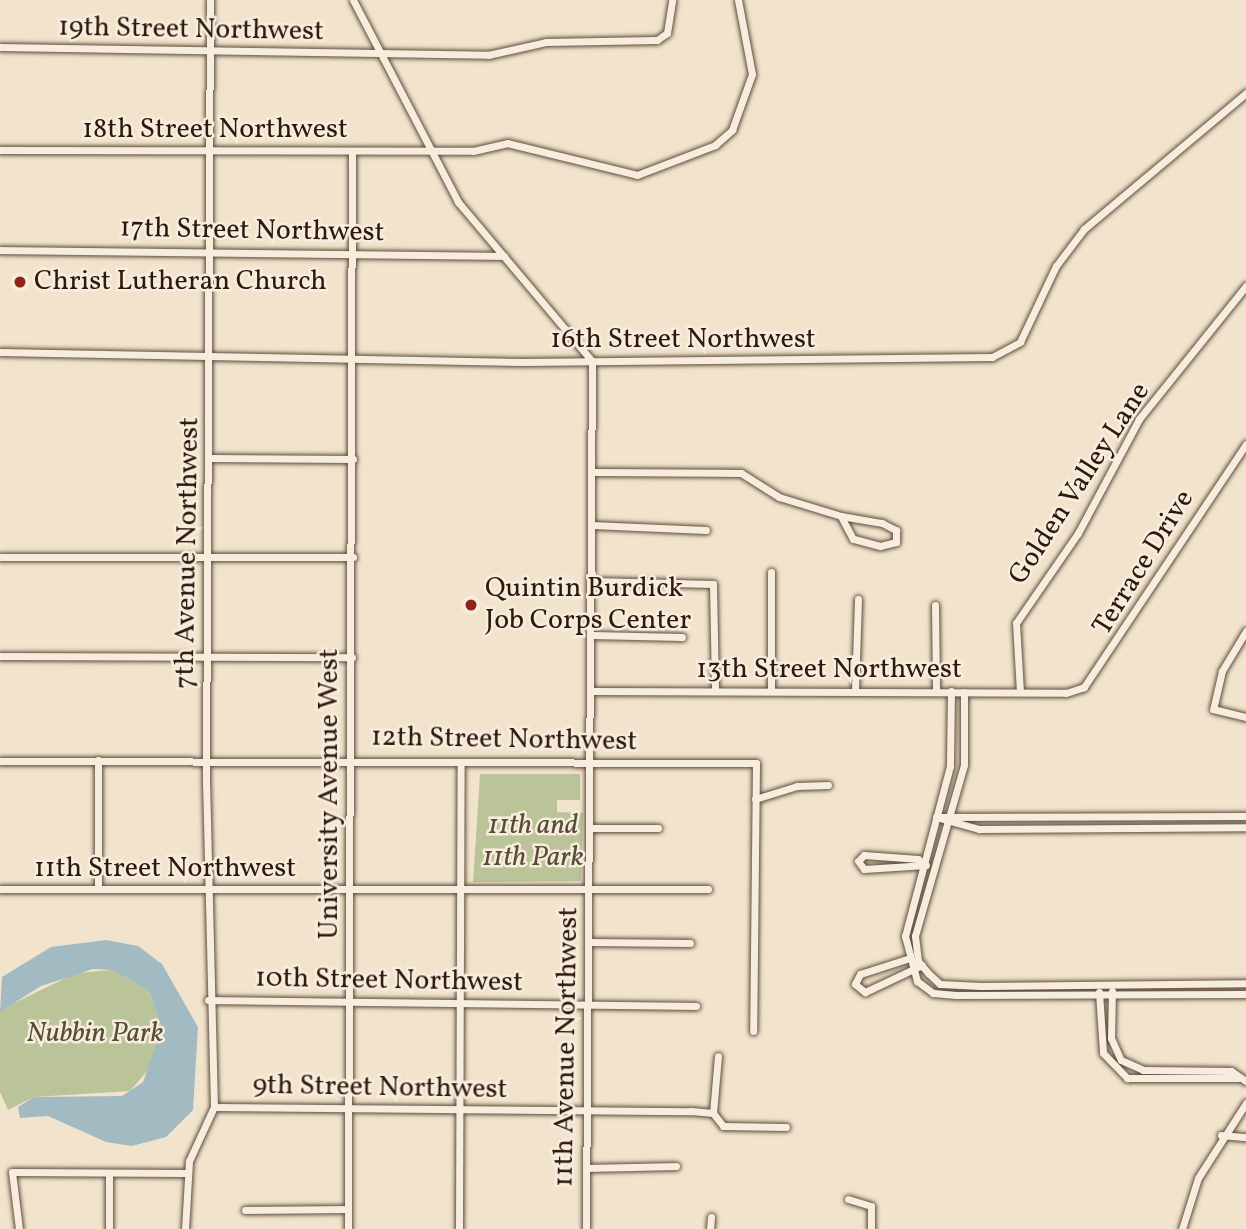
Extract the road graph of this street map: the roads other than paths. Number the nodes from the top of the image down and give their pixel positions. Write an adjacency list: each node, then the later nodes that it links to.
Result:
1 (210, 0): 6 (street, 7th Avenue Northwest)
2 (353, 0): 7 (street)
3 (672, 0): 7 (street, 19th Street Northwest)
4 (738, 0): 11 (street, 18th Street Northwest)
5 (0, 47): 6 (street, 19th Street Northwest)
6 (211, 51): 7 (street, 19th Street Northwest); 10 (street, 7th Avenue Northwest)
7 (380, 54): 11 (street)
8 (1246, 93): 21 (street, 16th Street Northwest)
9 (0, 150): 10 (street, 18th Street Northwest)
10 (211, 150): 12 (street, 18th Street Northwest); 14 (street, 7th Avenue Northwest)
11 (429, 150): 12 (street, 18th Street Northwest); 16 (street)
12 (352, 151): 15 (street, University Avenue West)
13 (0, 250): 14 (street, 17th Street Northwest)
14 (212, 251): 15 (street, 17th Street Northwest); 19 (street, 7th Avenue Northwest)
15 (354, 253): 16 (street, 17th Street Northwest); 20 (street, University Avenue West)
16 (504, 257): 21 (street)
17 (1246, 286): 49 (street, Golden Valley Lane)
18 (0, 352): 19 (street, 16th Street Northwest)
19 (212, 356): 20 (street, 16th Street Northwest); 23 (street, 7th Avenue Northwest)
20 (355, 360): 21 (street, 16th Street Northwest); 24 (street, University Avenue West)
21 (592, 360): 25 (street, 11th Avenue Northwest)
22 (1246, 443): 50 (street, Terrace Drive)
23 (210, 458): 24 (street); 30 (street, 7th Avenue Northwest)
24 (353, 459): 31 (street, University Avenue West)
25 (593, 472): 26 (street); 27 (street, 11th Avenue Northwest)
26 (841, 516): 26 (street)
27 (592, 525): 28 (street); 33 (street, 11th Avenue Northwest)
28 (706, 530)
29 (0, 556): 30 (street)
30 (209, 557): 31 (street); 40 (street, 7th Avenue Northwest)
31 (353, 557): 41 (street, University Avenue West)
32 (771, 572): 43 (street)
33 (591, 580): 37 (street, 11th Avenue Northwest); 42 (street)
34 (858, 599): 44 (street)
35 (935, 605): 46 (street)
36 (1246, 631): 51 (street)
37 (591, 635): 38 (street); 45 (street, 11th Avenue Northwest)
38 (682, 637)
39 (0, 656): 40 (street)
40 (208, 657): 41 (street); 54 (street, 7th Avenue Northwest)
41 (352, 657): 52 (street, University Avenue West)
42 (715, 690): 43 (street, 13th Street Northwest); 45 (street, 13th Street Northwest)
43 (771, 690): 44 (street, 13th Street Northwest)
44 (855, 690): 46 (street, 13th Street Northwest)
45 (591, 691): 57 (street, 11th Avenue Northwest)
46 (936, 691): 47 (street, 13th Street Northwest)
47 (951, 691): 48 (street, 13th Street Northwest); 62 (street)
48 (964, 692): 49 (street, 13th Street Northwest); 60 (street)
49 (1020, 692): 50 (street, 13th Street Northwest)
50 (1066, 693)
51 (1246, 717)
52 (351, 759): 54 (street, 12th Street Northwest); 56 (street, 12th Street Northwest); 74 (street, University Avenue West)
53 (99, 760): 54 (street, 12th Street Northwest); 55 (street, 12th Street Northwest); 72 (street)
54 (206, 760): 73 (street, 7th Avenue Northwest)
55 (0, 761)
56 (461, 763): 57 (street, 12th Street Northwest); 75 (street)
57 (591, 763): 59 (street, 12th Street Northwest); 65 (street, 11th Avenue Northwest)
58 (828, 785): 59 (street)
59 (755, 799): 93 (street)
60 (951, 813): 61 (street); 62 (street); 63 (street)
61 (1246, 816)
62 (936, 817): 63 (street); 67 (street)
63 (948, 824): 64 (street); 68 (street)
64 (1246, 827)
65 (590, 828): 66 (street); 70 (street, 11th Avenue Northwest)
66 (659, 828)
67 (924, 865): 67 (street); 68 (street); 79 (street)
68 (934, 866): 78 (street)
69 (0, 889): 72 (street, 11th Street Northwest)
70 (590, 889): 71 (street, 11th Street Northwest); 75 (street, 11th Street Northwest); 76 (street, 11th Avenue Northwest)
71 (708, 889)
72 (98, 890): 73 (street, 11th Street Northwest)
73 (208, 891): 74 (street, 11th Street Northwest); 88 (street, 7th Avenue Northwest)
74 (350, 891): 75 (street, 11th Street Northwest); 89 (street, University Avenue West)
75 (462, 891): 90 (street)
76 (589, 942): 77 (street); 91 (street, 11th Avenue Northwest)
77 (691, 943)
78 (917, 956): 79 (street); 80 (street)
79 (906, 959): 81 (street); 81 (street)
80 (922, 965): 81 (street); 83 (street)
81 (911, 970): 86 (street)
82 (1246, 983): 84 (street)
83 (1099, 984): 84 (street); 86 (street)
84 (1111, 984): 87 (street)
85 (1246, 994): 87 (street)
86 (1100, 995): 87 (street); 95 (street)
87 (1112, 995): 95 (street)
88 (208, 1000): 89 (street, 10th Street Northwest); 97 (street, 7th Avenue Northwest)
89 (349, 1001): 90 (street, 10th Street Northwest); 98 (street, University Avenue West)
90 (462, 1002): 91 (street, 10th Street Northwest); 99 (street)
91 (589, 1004): 92 (street, 10th Street Northwest); 100 (street, 11th Avenue Northwest)
92 (696, 1006)
93 (753, 1031)
94 (718, 1056): 101 (street)
95 (1242, 1079)
96 (1246, 1103): 103 (street)
97 (214, 1107): 98 (street, 9th Street Northwest); 108 (street, 9th Street Northwest)
98 (348, 1108): 99 (street, 9th Street Northwest); 110 (street, University Avenue West)
99 (459, 1110): 100 (street, 9th Street Northwest); 117 (street)
100 (588, 1111): 101 (street, 9th Street Northwest); 106 (street, 11th Avenue Northwest)
101 (713, 1114): 102 (street, 9th Street Northwest)
102 (786, 1127)
103 (1221, 1135): 104 (street); 121 (street)
104 (1246, 1137)
105 (676, 1166): 106 (street)
106 (588, 1168): 118 (street, 11th Avenue Northwest)
107 (109, 1173): 108 (street); 113 (street); 114 (street)
108 (186, 1173): 115 (street)
109 (848, 1199): 120 (street)
110 (348, 1209): 111 (street); 116 (street, University Avenue West)
111 (245, 1210)
112 (711, 1217): 119 (street)
113 (19, 1229)
114 (109, 1229)
115 (185, 1229)
116 (348, 1229)
117 (458, 1229)
118 (586, 1229)
119 (710, 1229)
120 (872, 1229)
121 (1182, 1229)

